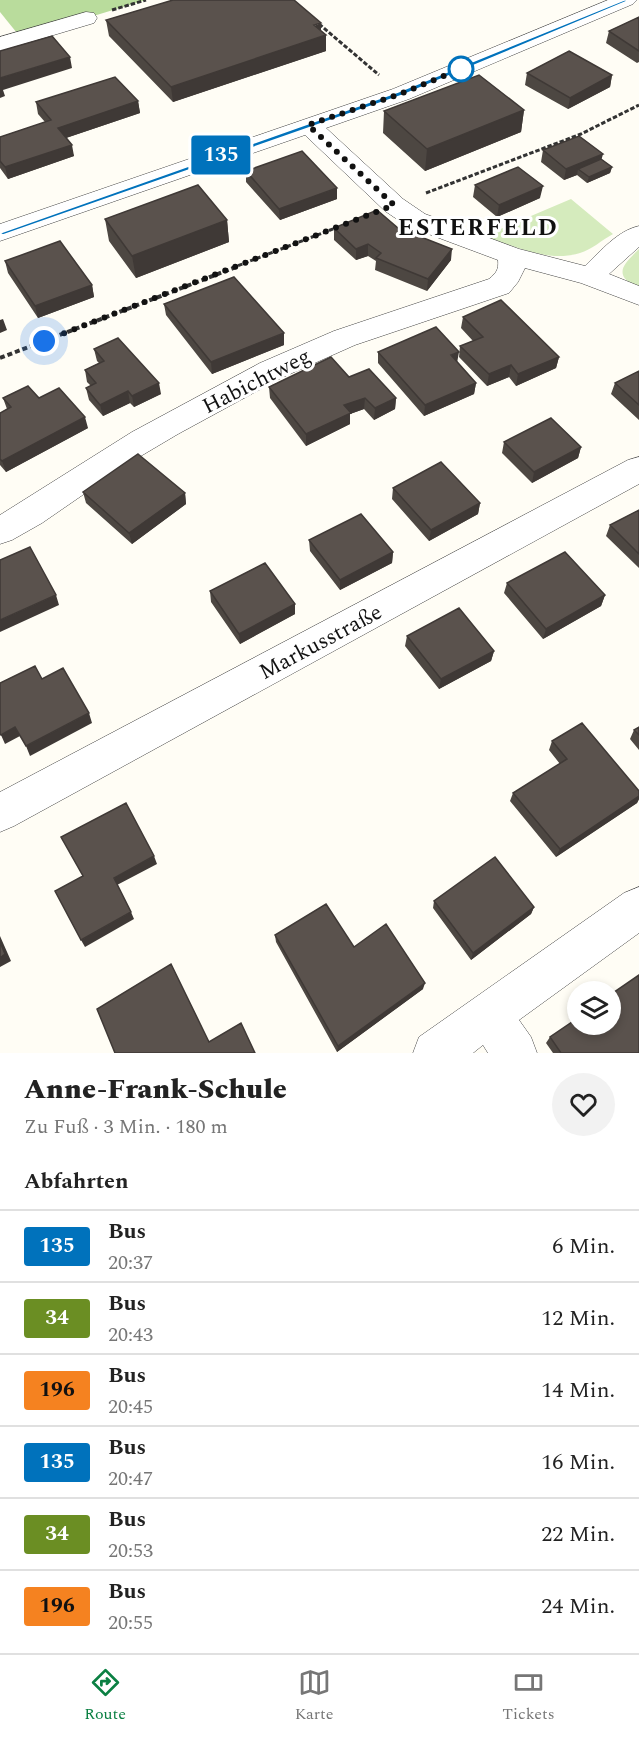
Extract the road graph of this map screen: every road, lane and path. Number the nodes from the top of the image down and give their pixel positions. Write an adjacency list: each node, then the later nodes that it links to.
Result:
1 (146, 0): 3 (path)
2 (626, 0): 6 (street)
3 (86, 18): 5 (street)
4 (317, 22): 6 (path)
5 (0, 44)
6 (400, 94): 8 (street)
7 (639, 105): 9 (path)
8 (308, 125): 9 (street); 11 (street)
9 (394, 205): 13 (street)
10 (340, 226): 16 (path)
11 (0, 233)
12 (639, 234): 14 (street)
13 (510, 255): 14 (street); 18 (street, Habichtweg)
14 (591, 277): 15 (street)
15 (639, 296)
16 (0, 358)
17 (639, 469): 19 (street, Markusstraße)
18 (0, 531)
19 (0, 813)
20 (639, 908): 21 (street)
21 (489, 1015): 22 (street); 23 (street)
22 (435, 1053)
23 (514, 1053)

